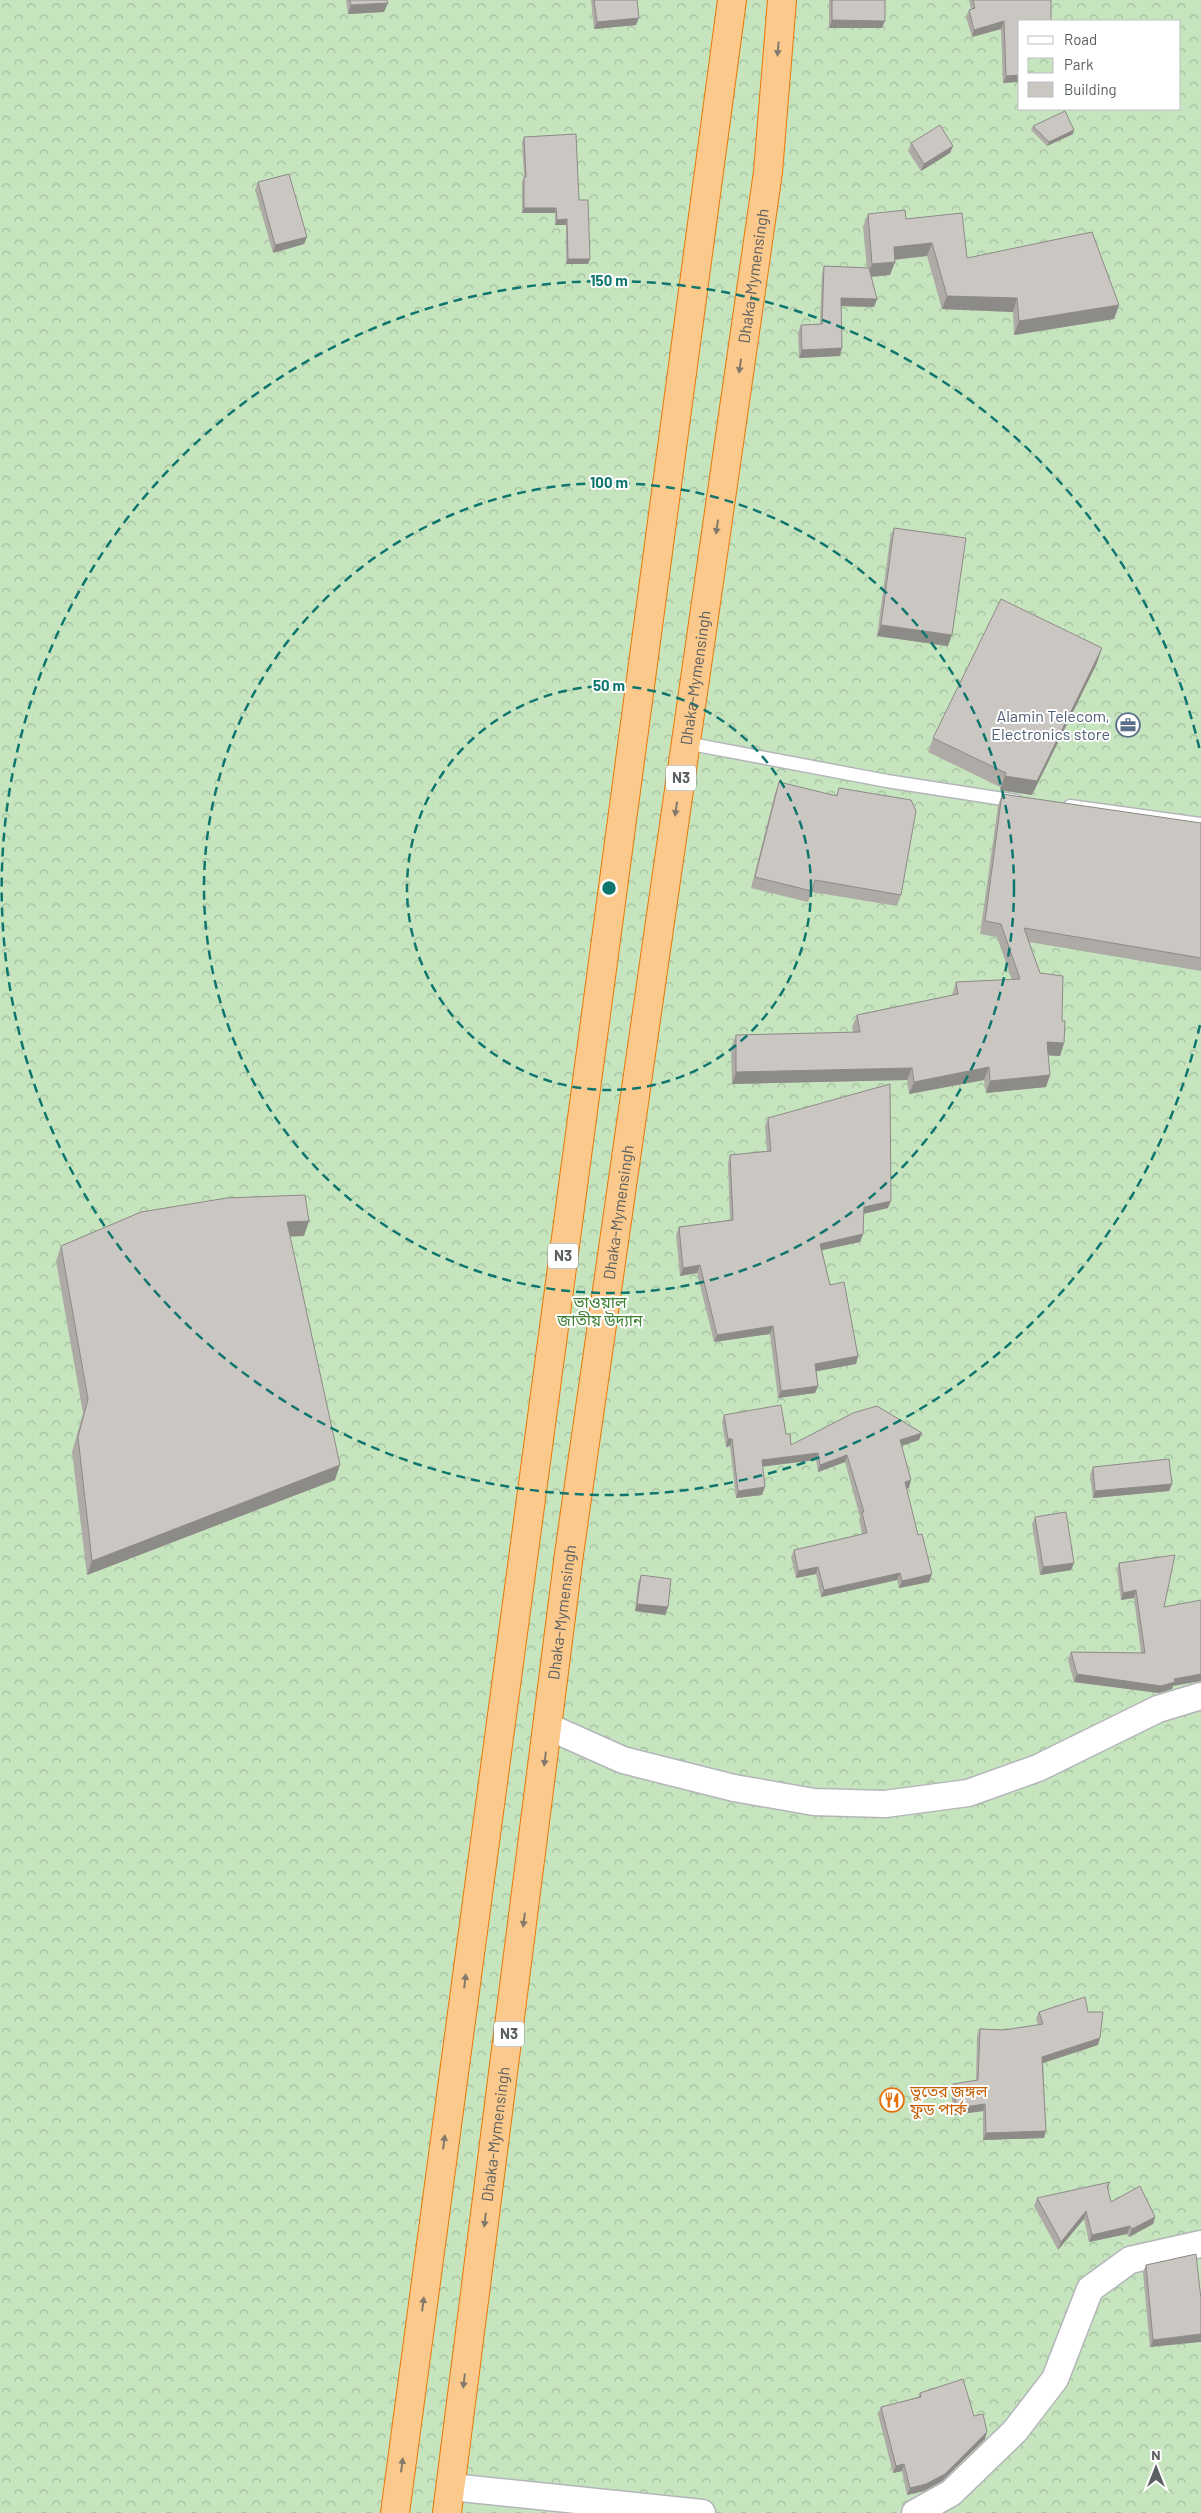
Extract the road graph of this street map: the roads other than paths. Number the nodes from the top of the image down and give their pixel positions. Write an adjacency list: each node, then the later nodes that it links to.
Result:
1 (732, 0): 11 (highway, N3, one-way to 1)
2 (782, 0): 3 (highway, Dhaka-Mymensingh / N3, one-way to 3)
3 (686, 743): 4 (lane); 8 (highway, Dhaka-Mymensingh / N3, one-way to 8)
4 (1028, 803)
5 (1056, 805): 6 (lane)
6 (1201, 824)
7 (1201, 1696): 8 (street)
8 (549, 1727): 10 (highway, Dhaka-Mymensingh / N3, one-way to 10)
9 (1201, 2244): 13 (street)
10 (449, 2500): 12 (street)
11 (395, 2513)
12 (702, 2513)
13 (915, 2513)

